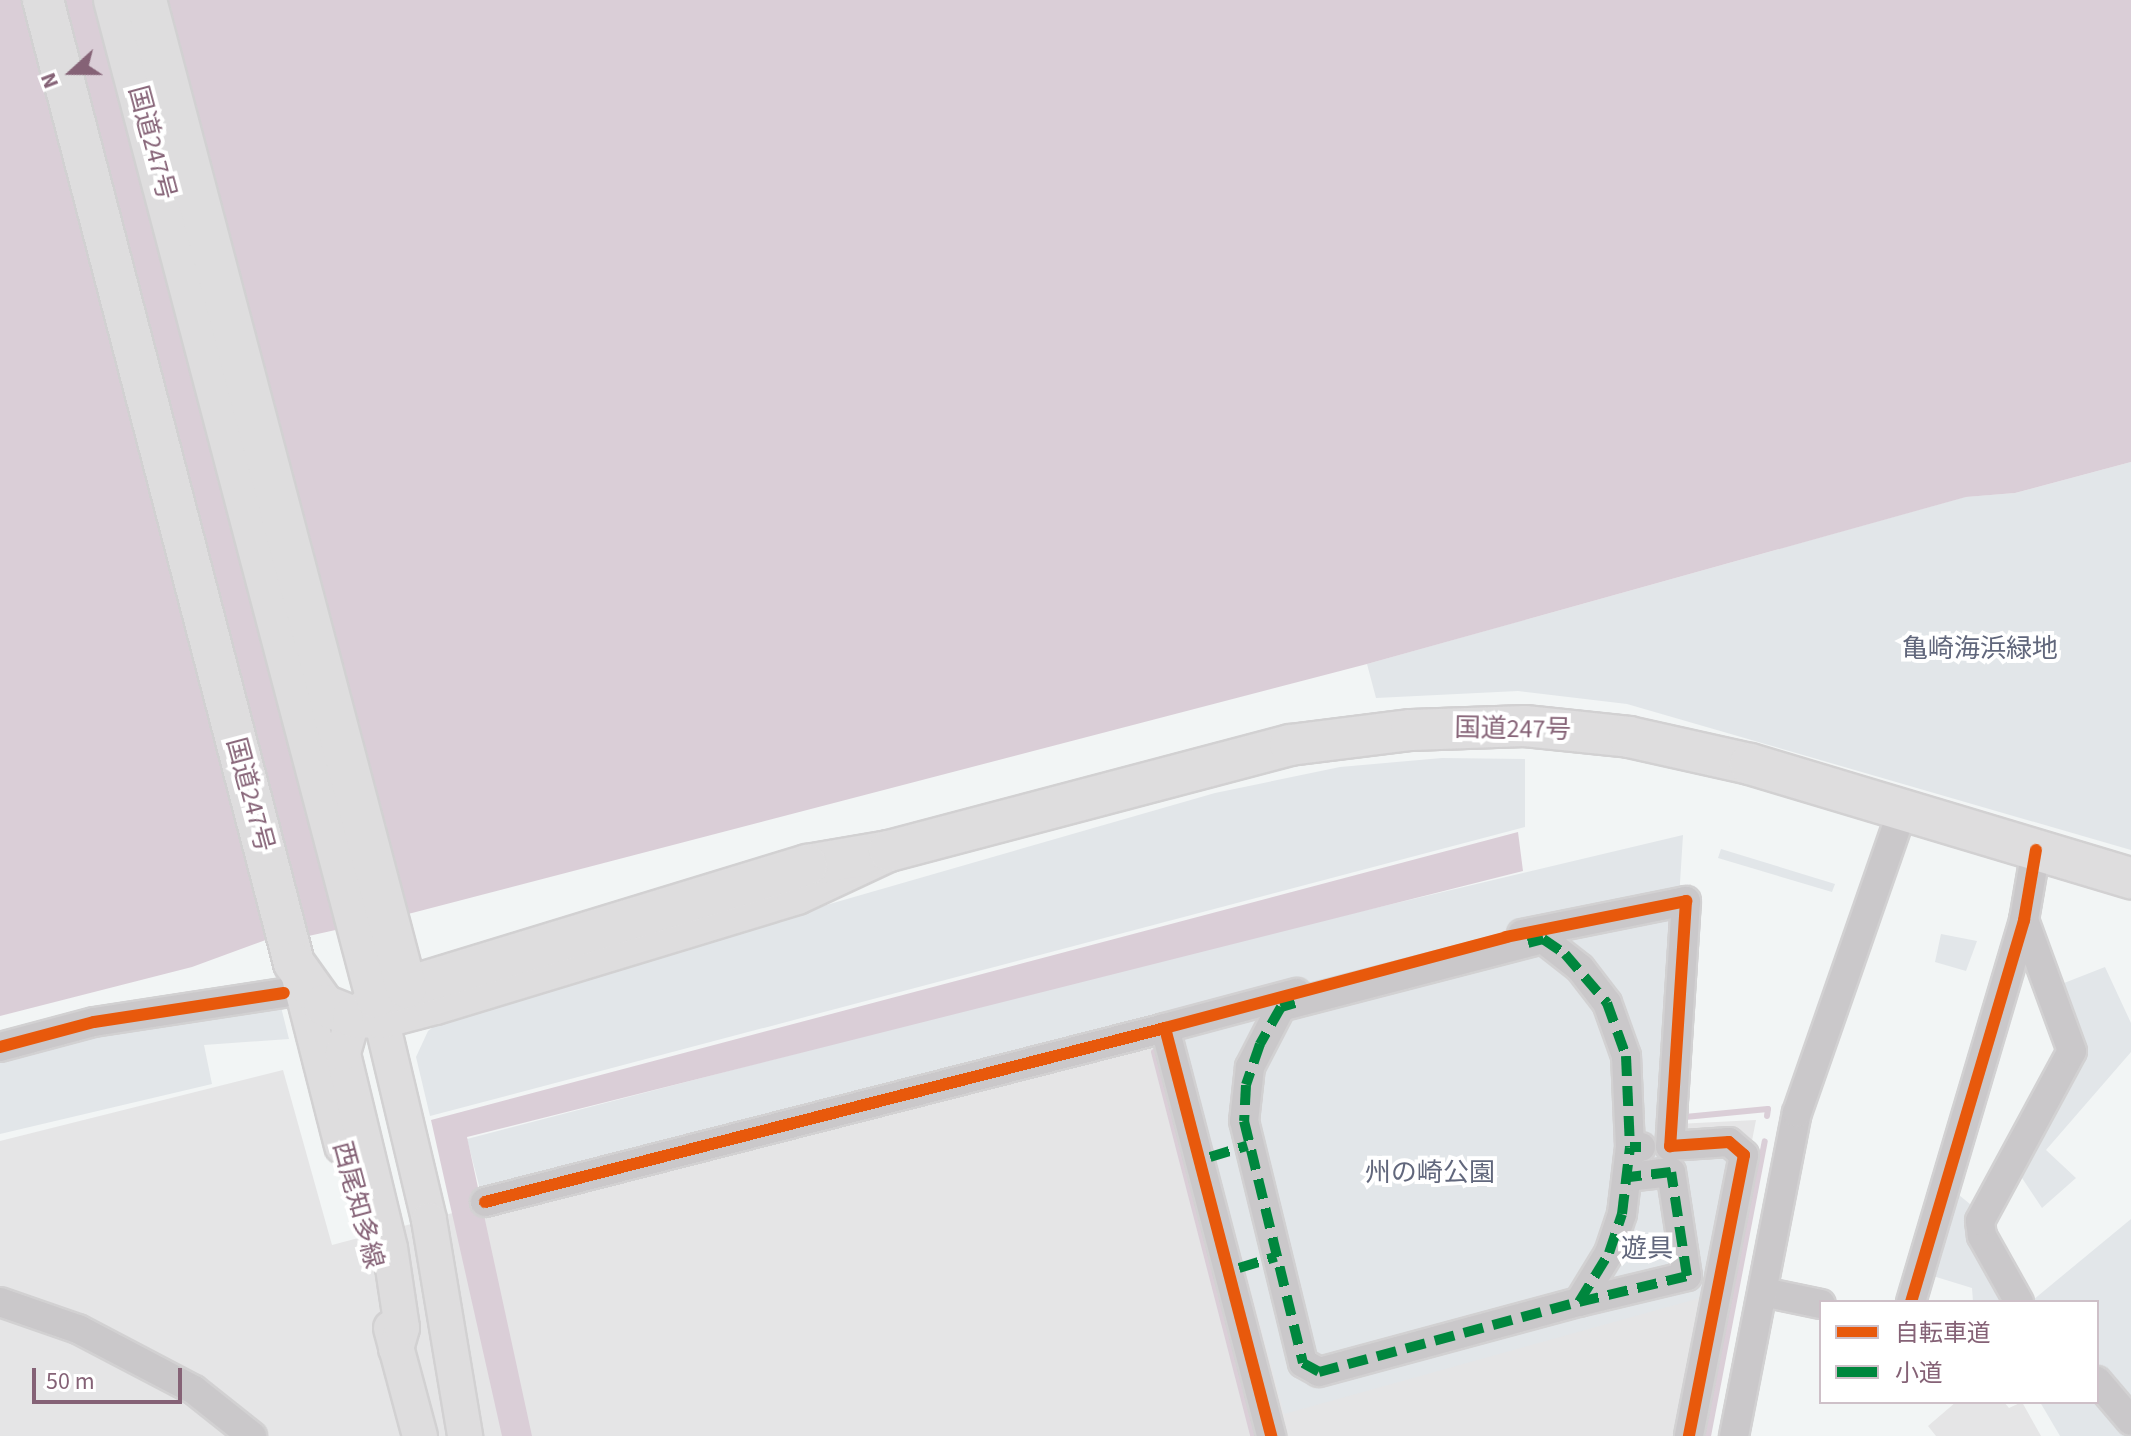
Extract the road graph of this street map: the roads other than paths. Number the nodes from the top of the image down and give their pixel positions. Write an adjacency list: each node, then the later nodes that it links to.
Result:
1 (43, 0): 9 (highway, 国道247号)
2 (114, 0): 8 (highway, 国道247号)
3 (146, 0): 8 (highway, 国道247号)
4 (1902, 811): 5 (highway, 国道247号); 10 (highway, 国道247号); 19 (street)
5 (2036, 850): 6 (highway, 国道247号); 7 (street)
6 (2131, 878)
7 (2024, 920): 20 (street); 21 (street)
8 (376, 935): 10 (highway, 国道247号)
9 (292, 976): 10 (highway, 国道247号); 12 (street); 25 (main road, 西尾知多線)
10 (379, 1005): 25 (main road); 31 (main road)
11 (1165, 1028): 16 (street); 26 (street); 32 (street)
12 (0, 1047)
13 (1247, 1146): 14 (street); 15 (street); 17 (street)
14 (1210, 1157)
15 (1629, 1177): 23 (street); 23 (street)
16 (485, 1202)
17 (1276, 1257): 18 (street); 23 (street)
18 (1239, 1268)
19 (1763, 1292): 24 (street); 26 (street)
20 (1912, 1300)
21 (2018, 1300)
22 (0, 1302): 29 (street)
23 (1579, 1302)
24 (1819, 1304)
25 (396, 1349): 30 (main road, 西尾知多線)
26 (1719, 1370): 33 (street); 34 (street)
27 (2099, 1383): 28 (street)
28 (2131, 1421)
29 (252, 1436)
30 (420, 1436)
31 (465, 1436)
32 (1271, 1436)
33 (1689, 1436)
34 (1734, 1436)

